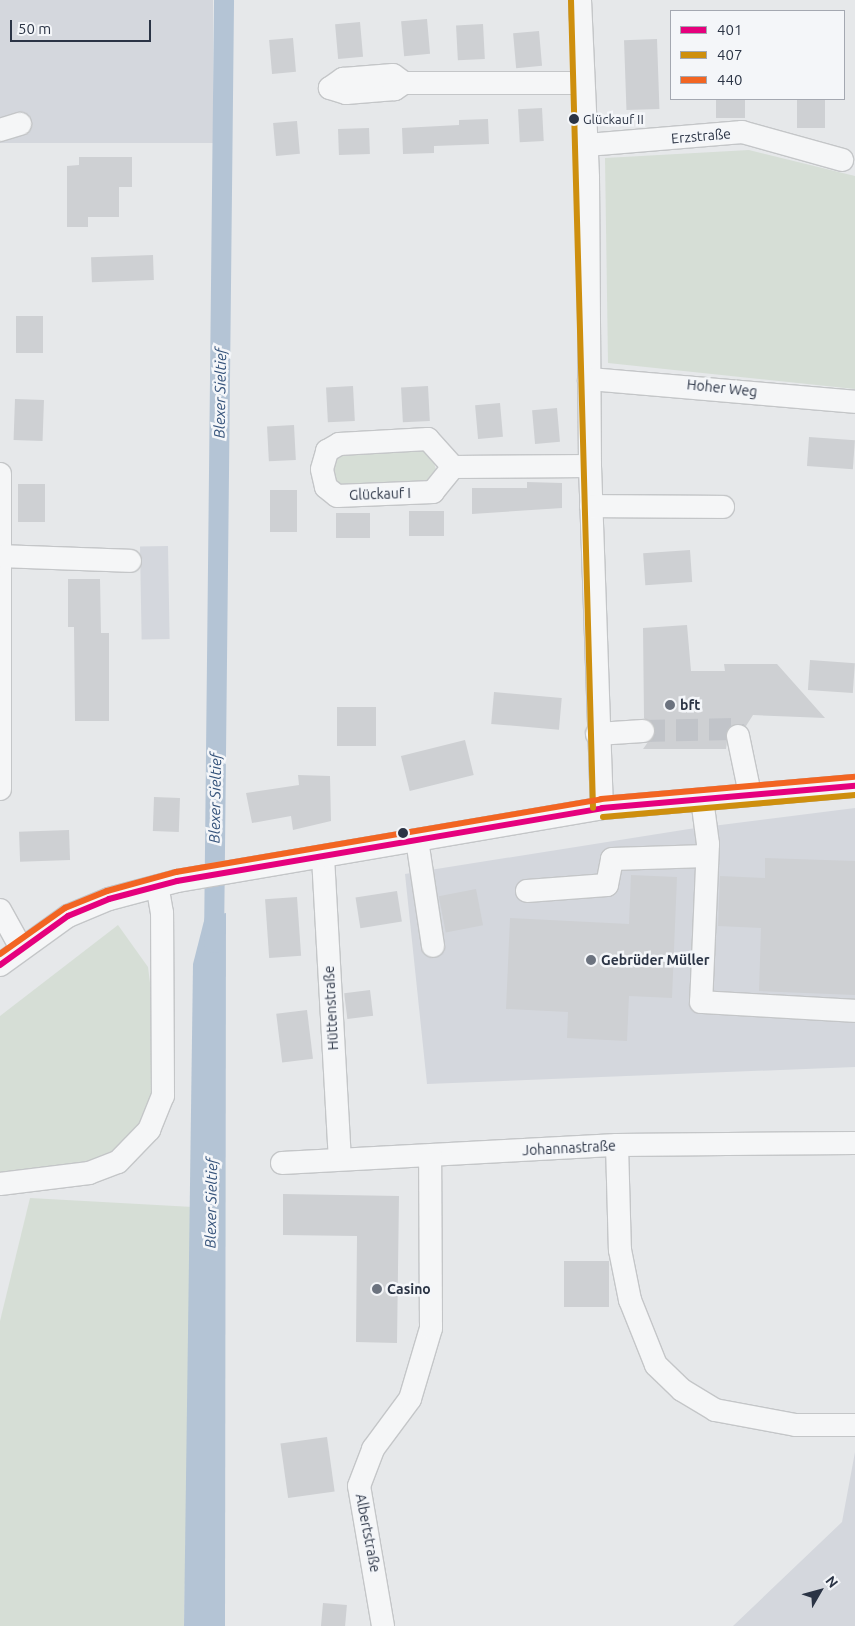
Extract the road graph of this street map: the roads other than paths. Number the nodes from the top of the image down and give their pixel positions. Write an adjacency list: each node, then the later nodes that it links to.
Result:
1 (580, 0): 2 (street)
2 (583, 82): 3 (street); 4 (street)
3 (404, 83)
4 (587, 145): 5 (street, Erzstraße); 6 (street)
5 (842, 160)
6 (589, 379): 7 (street, Hoher Weg); 8 (street)
7 (855, 402)
8 (590, 466): 9 (street); 11 (street)
9 (453, 467): 9 (street, Glückauf I)
10 (0, 474): 13 (street)
11 (591, 506): 12 (street); 17 (street)
12 (723, 507)
13 (2, 556): 14 (street); 15 (street)
14 (130, 561)
15 (1, 622): 19 (street)
16 (643, 731): 17 (street)
17 (597, 734): 24 (street)
18 (738, 736): 22 (street)
19 (0, 779): 21 (street)
20 (855, 786): 22 (street)
21 (0, 789)
22 (750, 794): 23 (street)
23 (702, 799): 24 (street); 26 (street)
24 (602, 808): 25 (street)
25 (417, 840): 27 (street); 31 (street)
26 (707, 856): 29 (street); 34 (street)
27 (323, 857): 28 (street); 38 (street, Hüttenstraße)
28 (167, 884): 32 (street); 40 (street)
29 (527, 891)
30 (0, 910): 32 (street)
31 (433, 946)
32 (21, 948): 33 (street)
33 (0, 965)
34 (855, 1011)
35 (855, 1143): 36 (street, Johannastraße)
36 (618, 1145): 37 (street, Johannastraße); 41 (street)
37 (430, 1156): 38 (street, Johannastraße); 42 (street, Albertstraße)
38 (340, 1159): 39 (street, Johannastraße)
39 (282, 1163)
40 (0, 1184)
41 (855, 1425)
42 (383, 1626)

